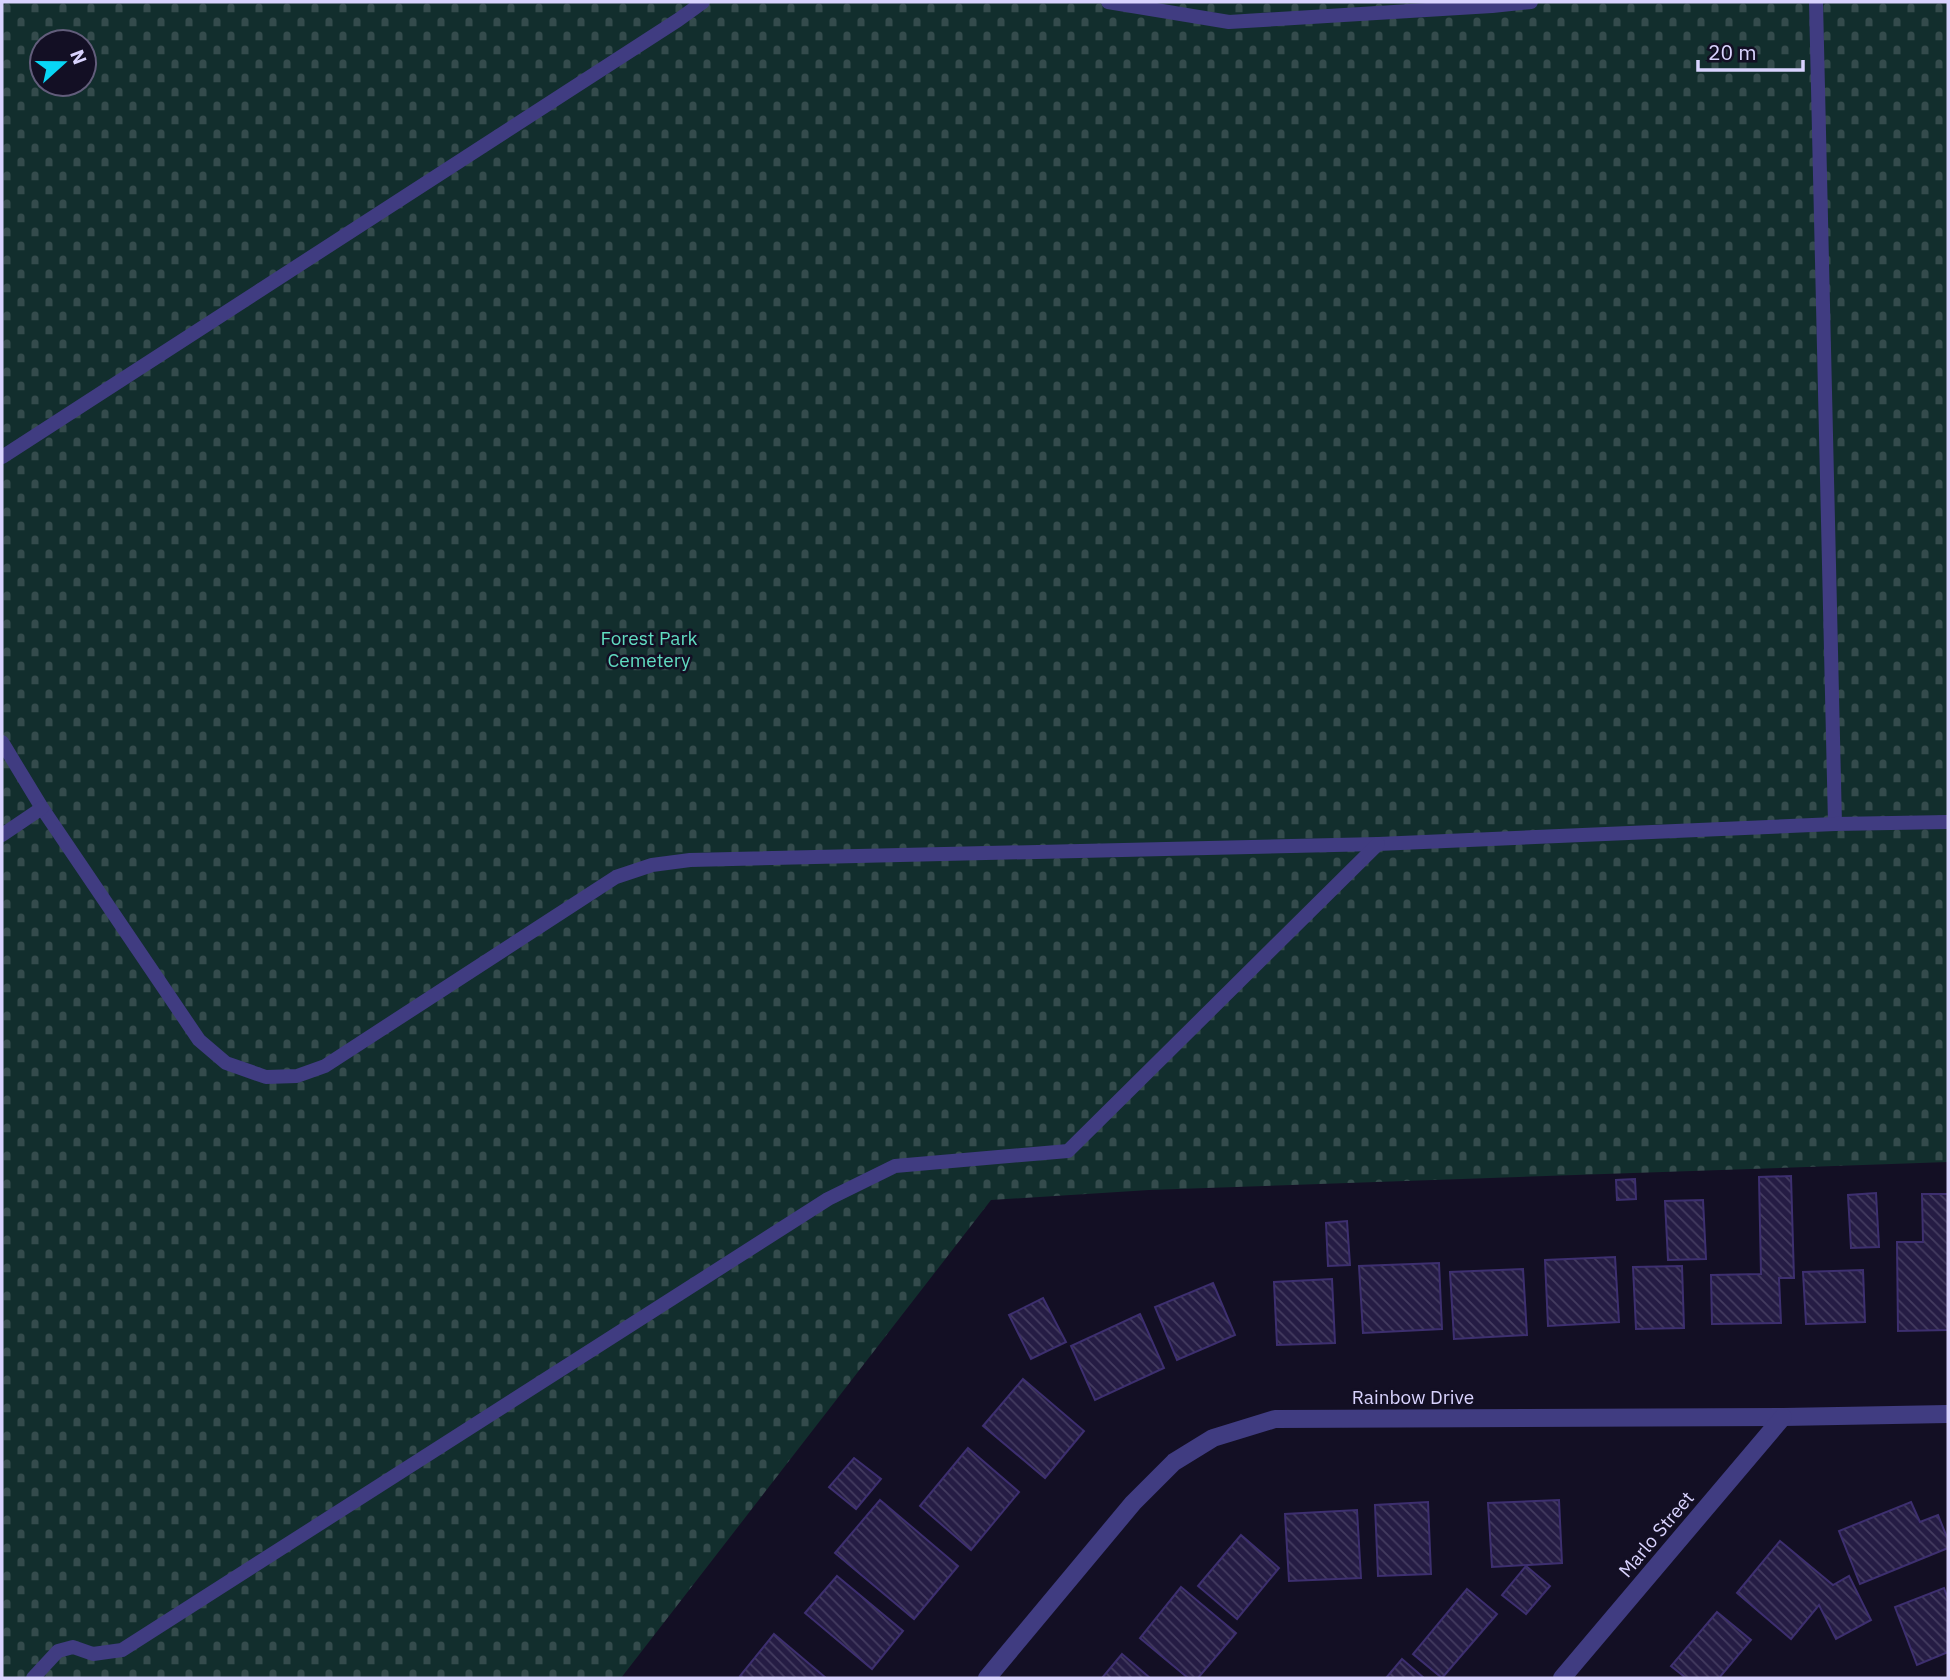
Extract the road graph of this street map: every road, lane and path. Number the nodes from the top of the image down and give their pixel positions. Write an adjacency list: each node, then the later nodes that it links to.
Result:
1 (704, 2): 5 (lane)
2 (1108, 2): 3 (lane)
3 (1531, 2)
4 (1816, 2): 9 (lane)
5 (2, 457)
6 (2, 742): 7 (lane)
7 (42, 808): 10 (lane); 11 (lane)
8 (1948, 822): 9 (lane)
9 (1835, 824): 11 (lane)
10 (2, 835)
11 (1378, 844): 14 (lane)
12 (1948, 1414): 13 (street, Rainbow Drive)
13 (1783, 1417): 15 (street, Rainbow Drive); 16 (street, Marlo Street)
14 (33, 1678)
15 (987, 1678)
16 (1562, 1678)

